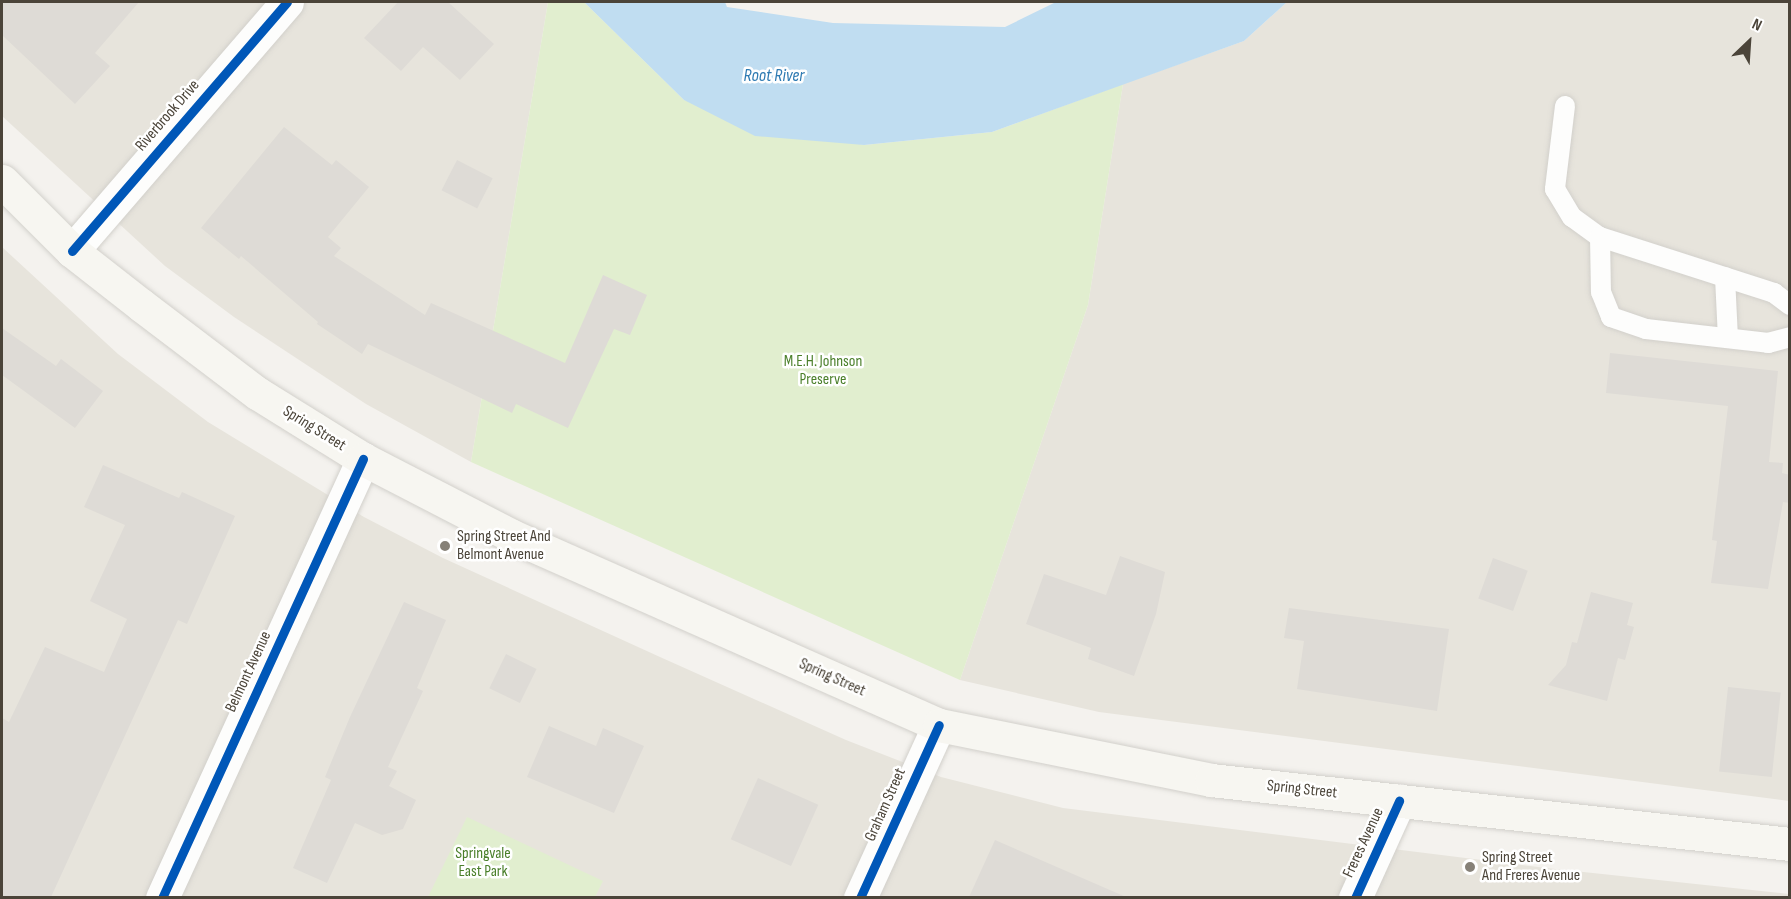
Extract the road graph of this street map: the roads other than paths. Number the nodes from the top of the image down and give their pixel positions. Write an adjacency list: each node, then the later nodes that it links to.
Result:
1 (287, 2): 5 (street, Riverbrook Drive)
2 (1564, 106): 4 (lane)
3 (2, 181): 5 (main road, Spring Street)
4 (1600, 237): 6 (lane); 9 (lane)
5 (72, 251): 10 (main road, Spring Street)
6 (1725, 277): 7 (lane); 9 (lane)
7 (1790, 305)
8 (1790, 337): 9 (lane)
9 (1728, 339)
10 (363, 459): 11 (main road, Spring Street); 14 (street, Belmont Avenue)
11 (939, 725): 12 (main road, Spring Street); 15 (street, Graham Street)
12 (1399, 801): 13 (main road, Spring Street); 16 (street, Freres Avenue)
13 (1790, 844)
14 (162, 897)
15 (860, 897)
16 (1355, 897)

